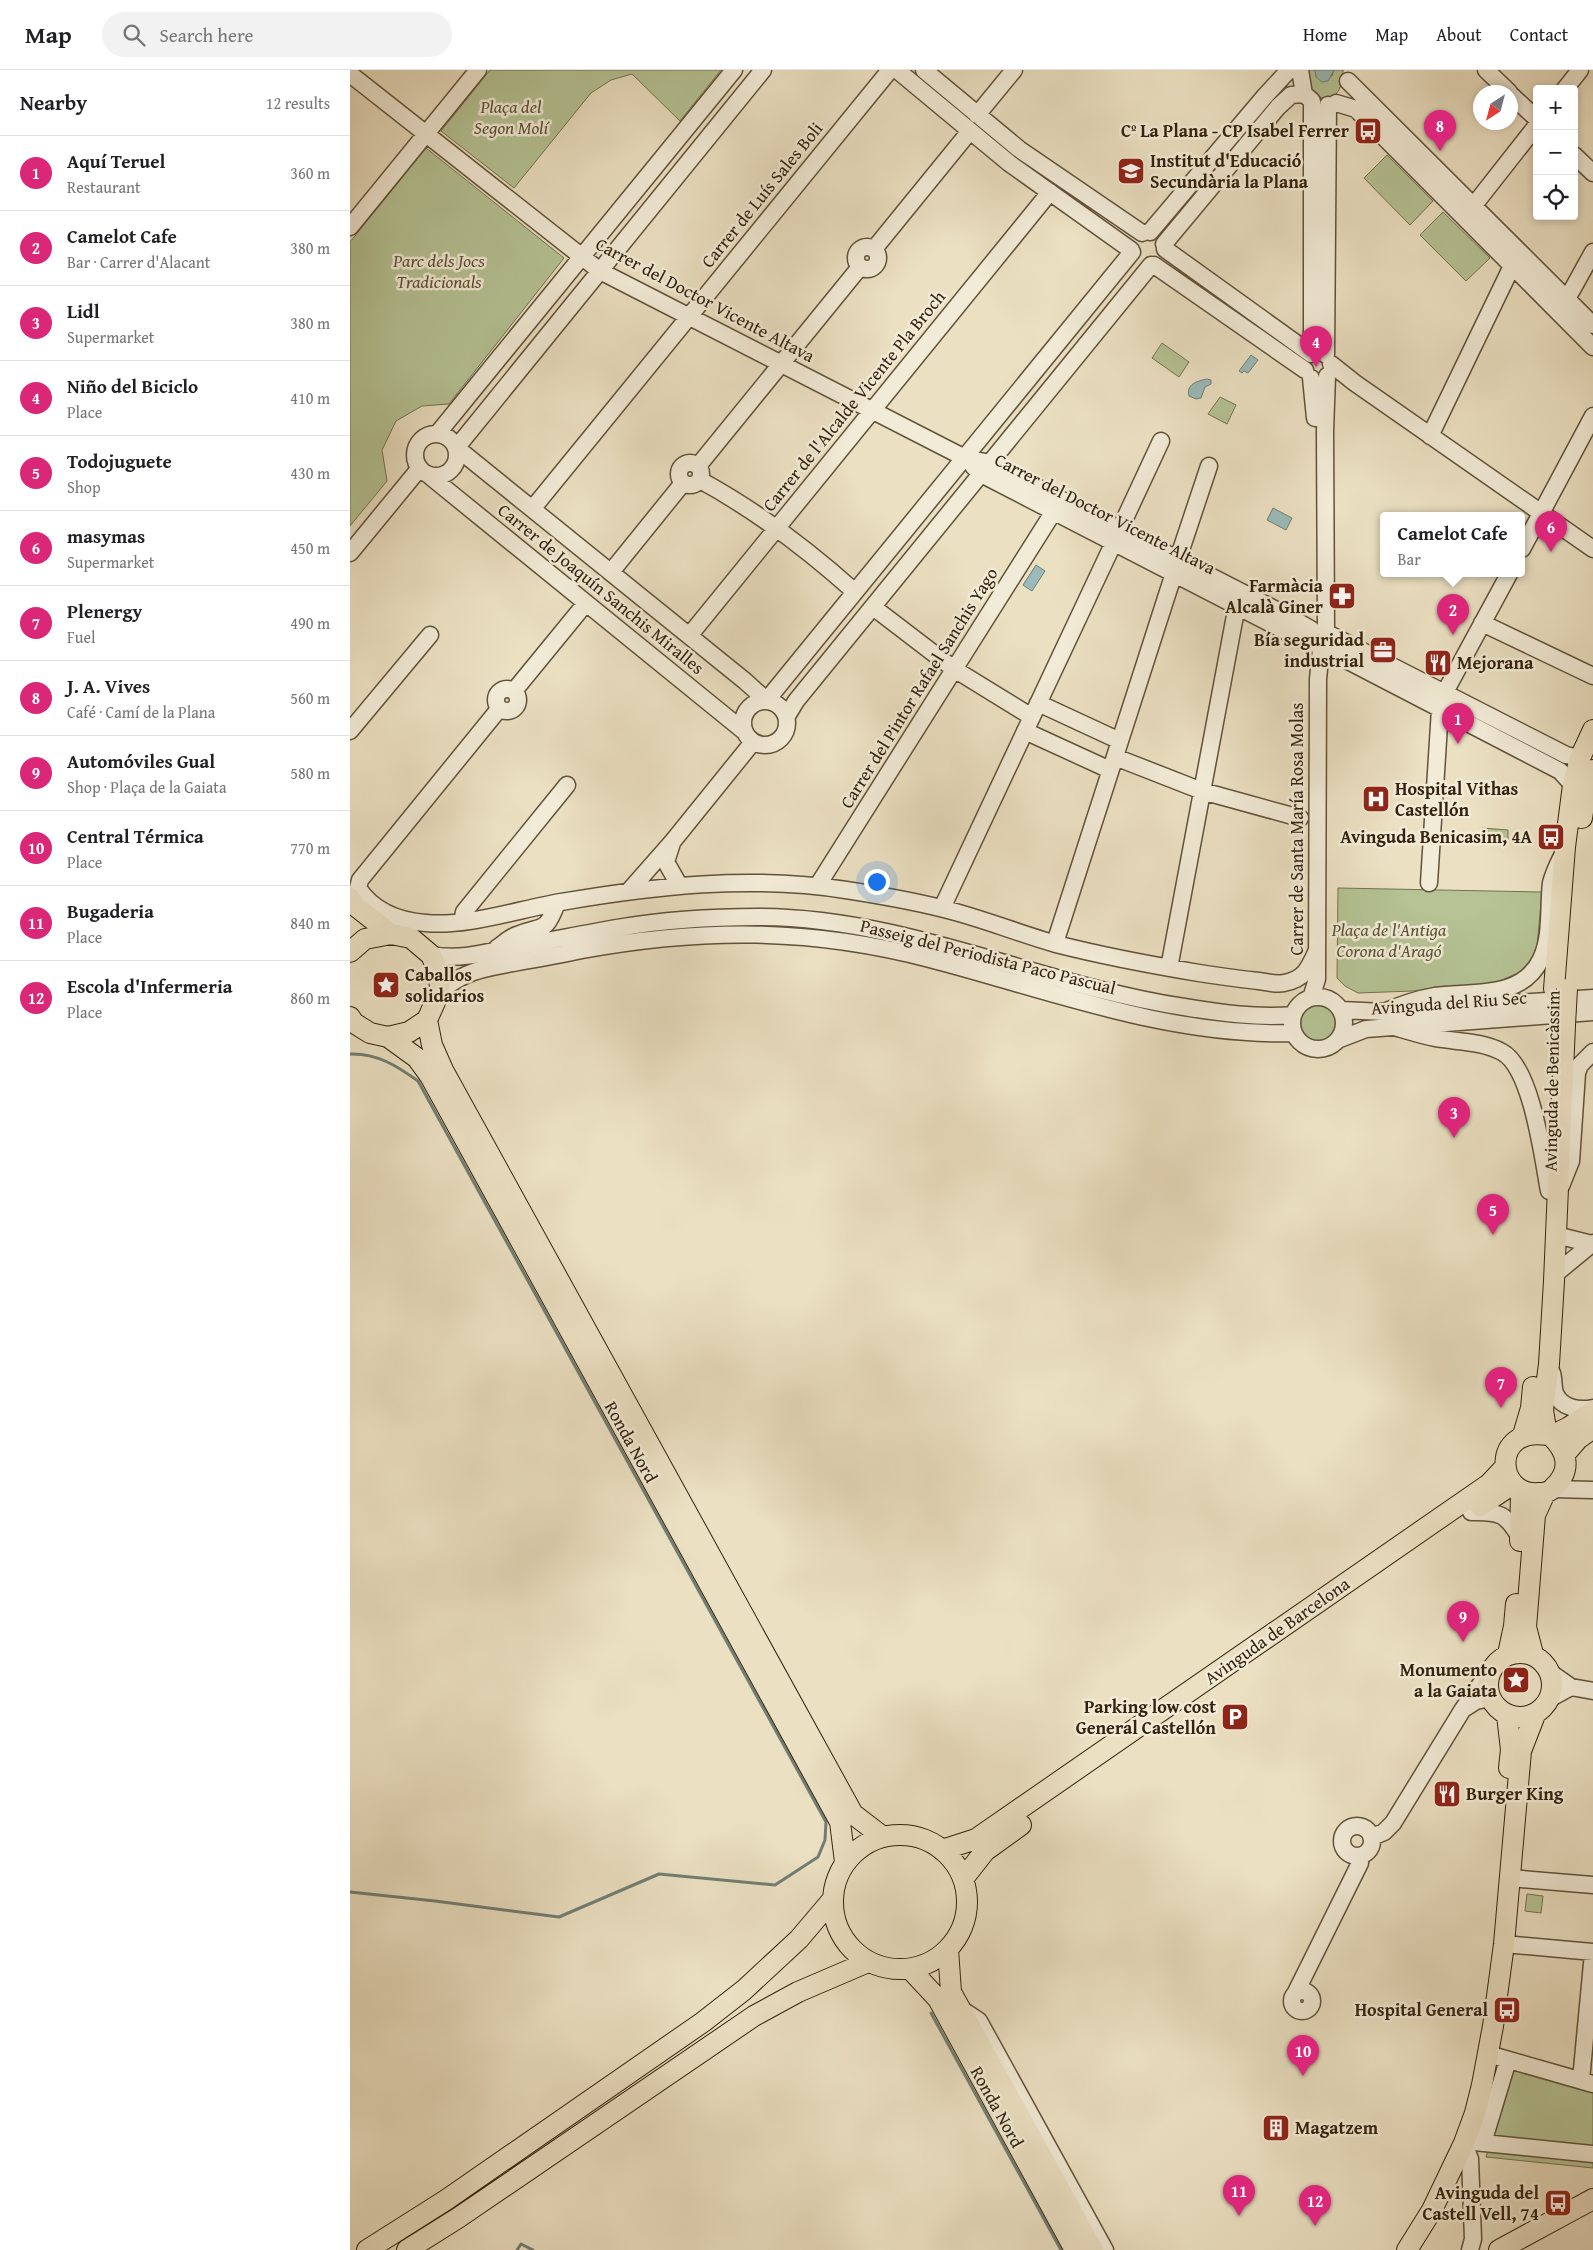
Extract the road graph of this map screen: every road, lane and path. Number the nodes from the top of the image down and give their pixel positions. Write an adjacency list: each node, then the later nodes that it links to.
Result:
1 (478, 70): 22 (street)
2 (734, 70): 32 (street)
3 (763, 70): 35 (street)
4 (890, 70): 37 (street, Carrer de Luís Sales Boli)
5 (897, 70): 21 (street)
6 (924, 70): 18 (street)
7 (1014, 70): 18 (street)
8 (1289, 70): 28 (street)
9 (1300, 70): 16 (street)
10 (1486, 70): 14 (street)
11 (1580, 70): 15 (street)
12 (350, 74): 22 (street, Carrer del Doctor Vicente Altava)
13 (1349, 76): 16 (street); 26 (street)
14 (1502, 85)
15 (1568, 85)
16 (1320, 101): 26 (street); 29 (street); 38 (street, Carrer de Santa María Rosa Molas); 43 (street, Carrer de Santa María Rosa Molas)
17 (1518, 101): 19 (street)
18 (977, 115): 28 (street)
19 (1533, 115)
20 (1533, 130): 26 (street)
21 (970, 131): 25 (street); 42 (street)
22 (426, 134): 27 (street); 32 (street, Carrer del Doctor Vicente Altava)
23 (1578, 159): 24 (street)
24 (1593, 173)
25 (1050, 192): 30 (street); 44 (street, Carrer de l'Alcalde Vicente Pla Broch)
26 (1469, 212): 34 (street); 36 (street)
27 (350, 228)
28 (1146, 233): 29 (street); 30 (street)
29 (1164, 246): 33 (street); 40 (street)
30 (1131, 251): 33 (street); 50 (street)
31 (1593, 252): 36 (street)
32 (582, 257): 35 (street, Carrer del Doctor Vicente Altava); 46 (street)
33 (1152, 265): 43 (street); 52 (street)
34 (1512, 266): 36 (street); 47 (street)
35 (600, 271): 37 (street, Carrer del Doctor Vicente Altava); 49 (street)
36 (1561, 304): 39 (street); 41 (street)
37 (689, 316): 42 (street, Carrer del Doctor Vicente Altava); 55 (street, Carrer de Luís Sales Boli)
38 (1312, 325): 40 (street); 43 (street, Carrer de Santa María Rosa Molas)
39 (1593, 325)
40 (1294, 340): 43 (street)
41 (1593, 347)
42 (781, 364): 44 (street, Carrer del Doctor Vicente Altava); 54 (street)
43 (1319, 365): 47 (street); 70 (street, Carrer de Santa María Rosa Molas); 75 (street, Carrer de Santa María Rosa Molas)
44 (872, 410): 50 (street, Carrer del Doctor Vicente Altava); 58 (street, Carrer de l'Alcalde Vicente Pla Broch)
45 (1593, 416): 57 (street)
46 (438, 433): 49 (street); 53 (street)
47 (1430, 436): 57 (street)
48 (1161, 441): 59 (street)
49 (457, 448): 53 (street); 55 (street, Carrer de Joaquín Sanchis Miralles)
50 (965, 458): 52 (street, Carrer del Doctor Vicente Altava); 66 (street)
51 (1209, 466): 63 (street)
52 (986, 468): 56 (street, Carrer del Doctor Vicente Altava); 59 (street, Carrer del Doctor Vicente Altava); 69 (street)
53 (425, 473): 62 (street); 67 (street, Carrer de Joaquín Sanchis Miralles)
54 (699, 473): 58 (street); 64 (street)
55 (533, 508): 64 (street, Carrer de Joaquín Sanchis Miralles)
56 (1054, 511): 59 (street, Carrer del Doctor Vicente Altava); 77 (street, Carrer del Pintor Rafael Sanchis Yago)
57 (1541, 513): 60 (street); 61 (street)
58 (777, 528): 66 (street); 74 (street, Carrer de l'Alcalde Vicente Pla Broch)
59 (1117, 536): 63 (street, Carrer del Doctor Vicente Altava); 83 (street)
60 (1525, 543)
61 (1593, 549)
62 (350, 553)
63 (1176, 566): 68 (street, Carrer del Doctor Vicente Altava); 71 (street, Carrer del Doctor Vicente Altava); 87 (street)
64 (611, 572): 74 (street, Carrer de Joaquín Sanchis Miralles)
65 (1507, 577): 72 (street)
66 (855, 592): 80 (street)
67 (586, 603): 86 (street, Carrer de Joaquín Sanchis Miralles); 108 (street, Passeig del Periodista Paco Pascual)
68 (1237, 605): 75 (street, Carrer del Doctor Vicente Altava); 94 (street)
69 (873, 607): 77 (street); 82 (street)
70 (1313, 610): 71 (street); 75 (street, Carrer de Santa María Rosa Molas)
71 (1295, 620): 75 (street, Carrer del Doctor Vicente Altava)
72 (1482, 623): 78 (street); 81 (street)
73 (430, 635): 85 (street)
74 (689, 636): 80 (street, Carrer de Joaquín Sanchis Miralles)
75 (1318, 639): 76 (street, Carrer del Doctor Vicente Altava); 79 (street, Carrer de Santa María Rosa Molas)
76 (1348, 656): 79 (street, Carrer de Santa María Rosa Molas); 81 (street, Carrer del Doctor Vicente Altava)
77 (954, 669): 83 (street); 102 (street, Carrer del Pintor Rafael Sanchis Yago)
78 (1593, 676)
79 (1318, 679): 111 (street, Carrer de Santa María Rosa Molas)
80 (766, 700): 82 (street); 86 (street)
81 (1442, 702): 88 (street, Carrer del Doctor Vicente Altava); 91 (street, Carrer del Doctor Vicente Altava); 100 (street)
82 (786, 716): 86 (street)
83 (1032, 717): 87 (street); 89 (street); 107 (street)
84 (1593, 730): 90 (main road, Avinguda de Benicàssim)
85 (350, 731)
86 (749, 737): 96 (street)
87 (1120, 741): 89 (street)
88 (1555, 750): 90 (street, Carrer del Doctor Vicente Altava); 91 (street)
89 (1113, 764): 94 (street); 110 (street)
90 (1587, 764): 93 (main road, Avinguda de Benicàssim); 118 (main road, Avinguda de Benicàssim)
91 (1549, 765): 93 (street, Carrer del Doctor Vicente Altava)
92 (567, 785): 108 (street)
93 (1573, 785): 97 (main road, Avinguda de Benicàssim)
94 (1202, 791): 95 (street); 115 (street)
95 (1300, 818)
96 (673, 841): 98 (street); 99 (street)
97 (1565, 847): 118 (main road, Avinguda de Benicàssim); 125 (street)
98 (666, 862): 101 (street); 103 (street)
99 (649, 868): 103 (street); 104 (street)
100 (1429, 883)
101 (679, 885): 102 (street, Passeig del Periodista Paco Pascual); 103 (street, Passeig del Periodista Paco Pascual)
102 (818, 885): 107 (street, Passeig del Periodista Paco Pascual)
103 (650, 888): 104 (street, Passeig del Periodista Paco Pascual)
104 (629, 890): 106 (street, Passeig del Periodista Paco Pascual)
105 (350, 898): 109 (main road)
106 (557, 903): 108 (street, Passeig del Periodista Paco Pascual); 112 (street, Passeig del Periodista Paco Pascual)
107 (942, 908): 110 (street, Passeig del Periodista Paco Pascual)
108 (462, 922)
109 (391, 934): 113 (main road); 114 (main road)
110 (1054, 943): 115 (street, Passeig del Periodista Paco Pascual)
111 (1317, 950): 116 (street, Carrer de Santa María Rosa Molas); 117 (street)
112 (492, 951): 114 (street, Passeig del Periodista Paco Pascual); 122 (street, Passeig del Periodista Paco Pascual)
113 (350, 952)
114 (431, 954): 119 (main road)
115 (1169, 968): 117 (street, Passeig del Periodista Paco Pascual)
116 (1317, 979): 121 (street, Carrer de Santa María Rosa Molas); 122 (street, Carrer de Santa María Rosa Molas)
117 (1282, 984): 122 (street, Passeig del Periodista Paco Pascual)
118 (1560, 989): 132 (main road, Avinguda de Benicàssim)
119 (440, 991): 126 (main road); 128 (street, Passeig del Periodista Paco Pascual)
120 (1593, 998): 125 (street, Avinguda del Riu Sec)
121 (1329, 999): 122 (street); 123 (street)
122 (1302, 1005): 128 (street)
123 (1341, 1010): 125 (street, Avinguda del Riu Sec); 130 (street)
124 (1593, 1012): 125 (street, Avinguda del Riu Sec)
125 (1387, 1019): 130 (street, Avinguda del Riu Sec); 132 (street)
126 (427, 1020): 129 (main road); 157 (main road, Ronda Nord)
127 (351, 1021): 129 (main road)
128 (1294, 1034): 130 (street)
129 (388, 1036): 161 (main road, Ronda Nord)
130 (1340, 1039)
131 (1589, 1055): 132 (street, Avinguda de Benicàssim)
132 (1554, 1192): 133 (main road, Avinguda de Benicàssim); 139 (main road, Avinguda de Benicàssim)
133 (1556, 1235): 134 (street); 135 (main road, Avinguda de Benicàssim)
134 (1592, 1244): 135 (street)
135 (1554, 1275): 136 (main road, Avinguda de Benicàssim)
136 (1549, 1364): 137 (street); 140 (main road, Avinguda de Benicàssim)
137 (1593, 1409): 140 (main road)
138 (1593, 1428): 141 (main road)
139 (1523, 1435): 140 (main road); 142 (main road)
140 (1549, 1436): 141 (main road)
141 (1565, 1463): 143 (street); 144 (main road)
142 (1513, 1481): 144 (main road); 145 (main road, Avinguda de Barcelona); 146 (main road); 159 (main road, Avinguda de Barcelona)
143 (1589, 1489): 144 (street)
144 (1549, 1491): 147 (main road)
145 (1471, 1512): 146 (street); 163 (main road, Avinguda de Barcelona)
146 (1520, 1538): 148 (main road)
147 (1533, 1654): 148 (main road); 149 (main road)
148 (1501, 1659): 152 (main road); 154 (street)
149 (1551, 1673): 150 (street); 153 (main road)
150 (1571, 1687): 151 (street); 153 (street)
151 (1593, 1691)
152 (1490, 1698): 154 (street); 156 (main road)
153 (1550, 1698): 155 (main road)
154 (1463, 1709): 158 (street)
155 (1534, 1714): 156 (main road); 162 (main road)
156 (1507, 1715): 186 (main road)
157 (883, 1837): 159 (main road); 161 (main road)
158 (1372, 1838): 160 (street); 160 (street)
159 (942, 1850): 163 (main road)
160 (1359, 1857): 171 (street)
161 (845, 1862): 165 (main road)
162 (1510, 1878): 164 (street); 166 (main road)
163 (963, 1879): 167 (main road)
164 (1593, 1885)
165 (832, 1900): 169 (main road); 181 (main road)
166 (1504, 1944): 168 (street); 174 (main road)
167 (948, 1949): 170 (main road); 173 (main road, Ronda Nord)
168 (1593, 1952): 172 (street)
169 (868, 1962): 170 (main road); 182 (main road)
170 (910, 1969): 183 (main road, Ronda Nord)
171 (1301, 1992)
172 (1591, 1997): 176 (street)
173 (960, 2008): 184 (main road, Ronda Nord); 185 (street, Ronda Nord)
174 (1488, 2054): 175 (street); 177 (main road)
175 (1508, 2060): 176 (street); 177 (street)
176 (1587, 2082)
177 (1474, 2143): 178 (street); 180 (street); 187 (main road)
178 (1593, 2154)
179 (1593, 2199): 189 (main road)
180 (1472, 2239): 188 (street)
181 (367, 2250)
182 (407, 2250)
183 (1075, 2250)
184 (1092, 2250)
185 (1104, 2250)
186 (1394, 2250)
187 (1407, 2250)
188 (1492, 2250)
189 (1499, 2250)

